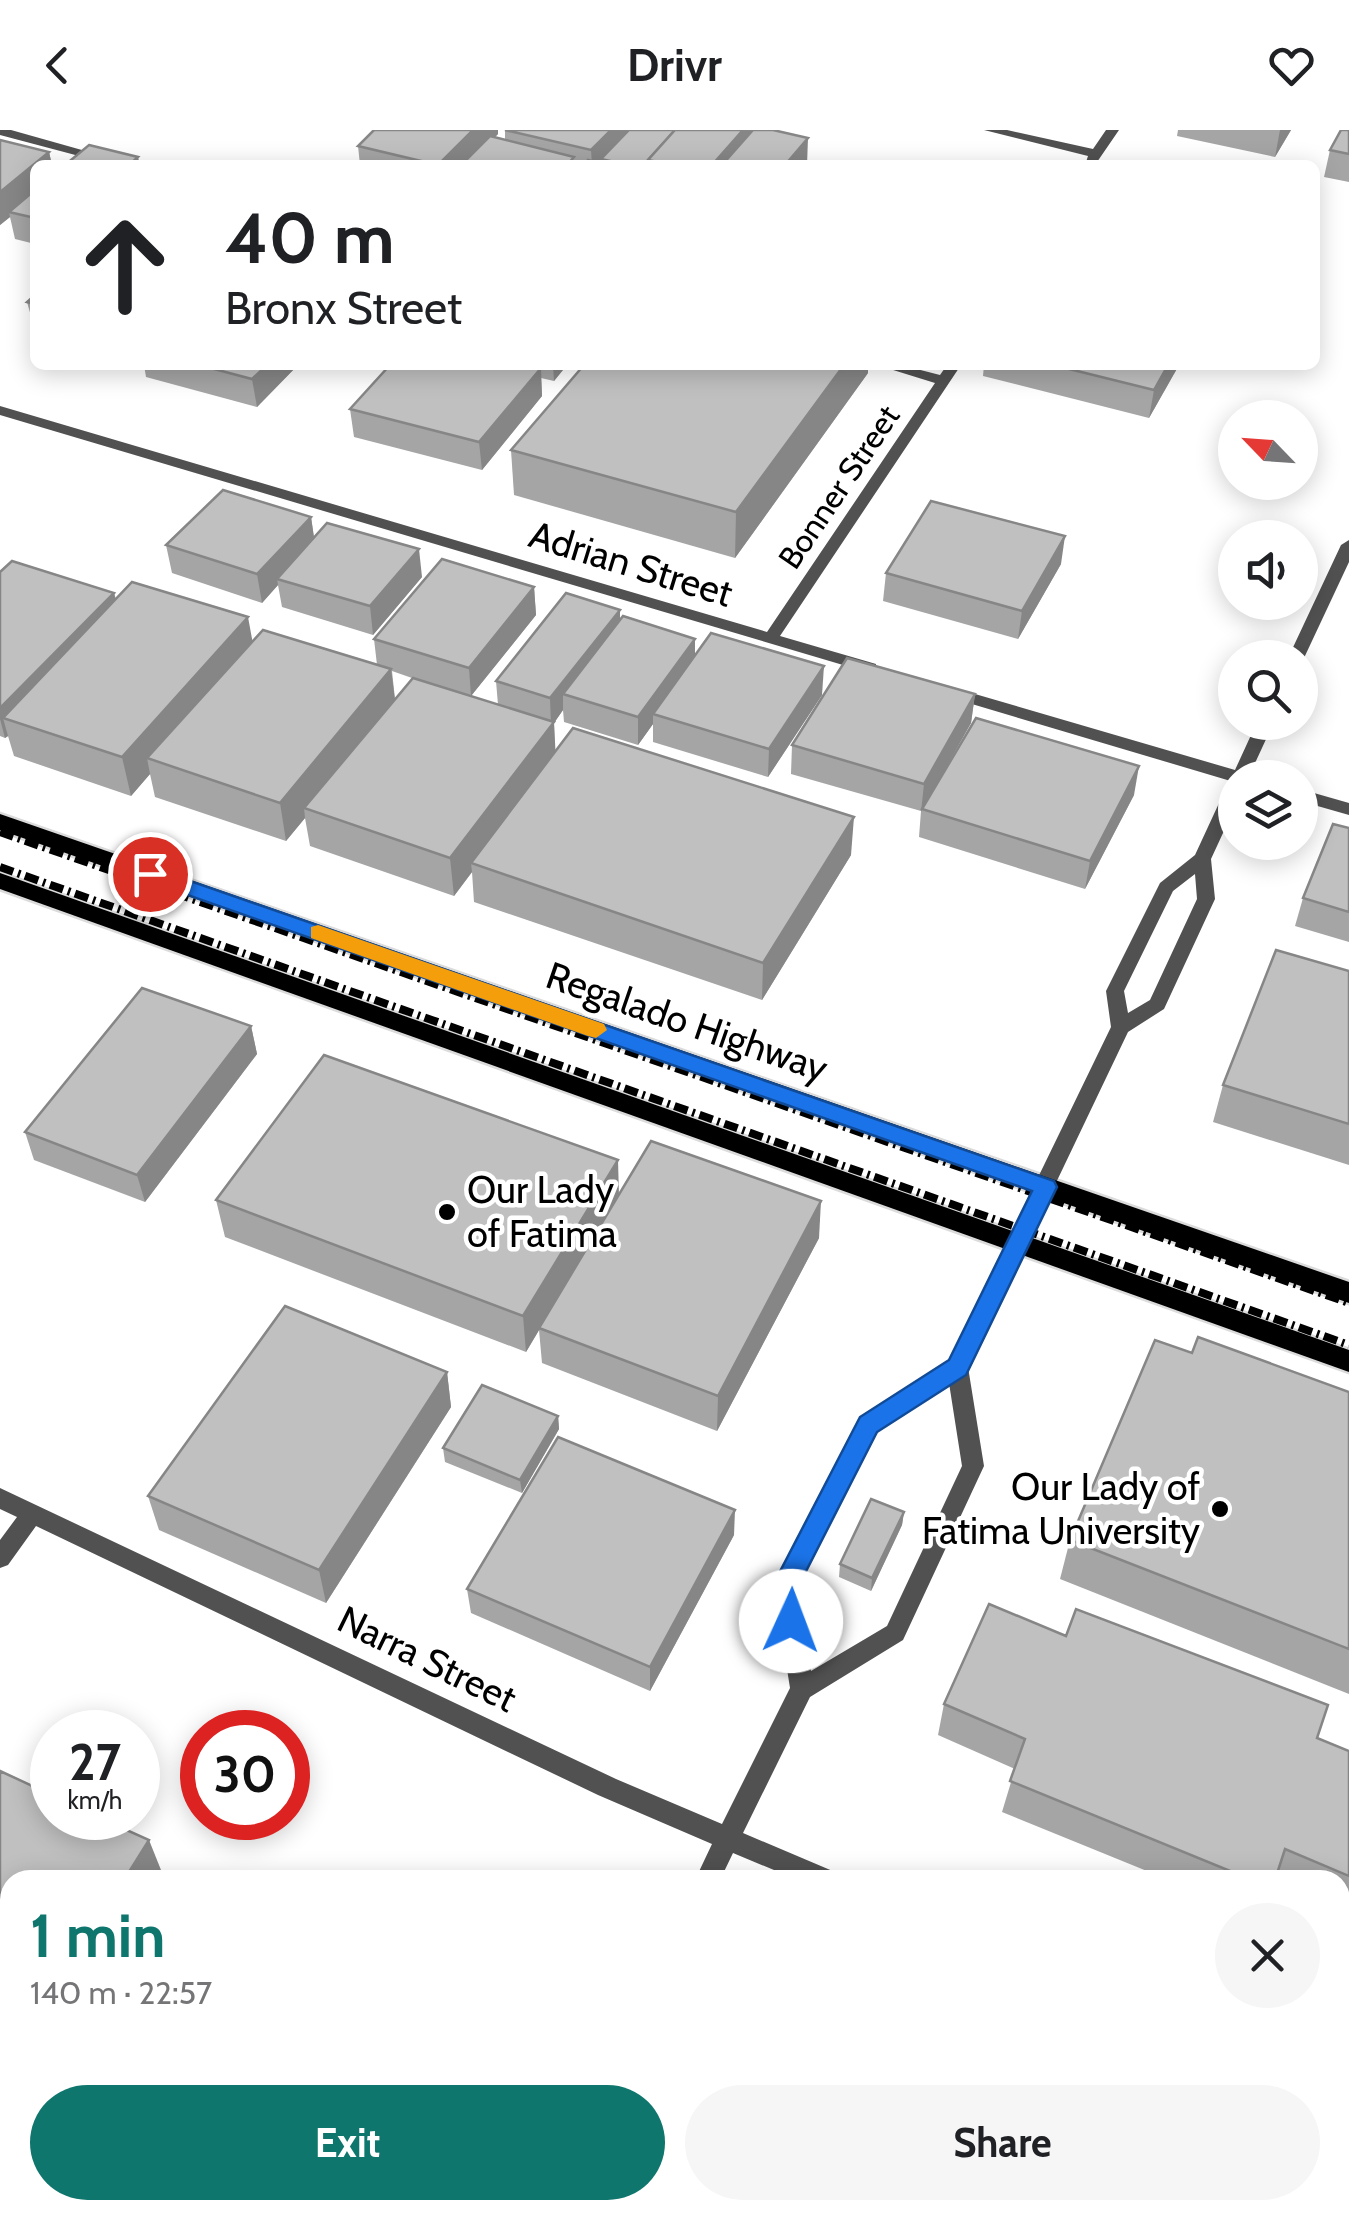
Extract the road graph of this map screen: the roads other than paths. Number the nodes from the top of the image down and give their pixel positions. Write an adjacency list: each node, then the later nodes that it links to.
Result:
1 (990, 130): 5 (street)
2 (1112, 130): 5 (street)
3 (0, 131): 4 (street)
4 (109, 160)
5 (1093, 160)
6 (904, 370): 8 (street)
7 (951, 370): 8 (street, Bonner Street)
8 (944, 380): 11 (street, Bonner Street)
9 (0, 410): 11 (street, Adrian Street)
10 (1349, 545): 12 (street)
11 (770, 639): 13 (street, Adrian Street)
12 (1304, 640)
13 (883, 672)
14 (939, 688): 15 (street)
15 (1218, 770)
16 (1318, 800): 17 (street)
17 (1349, 809)
18 (0, 822): 23 (main road, Regalado Highway)
19 (1218, 825): 20 (street)
20 (1202, 859): 22 (street); 22 (street)
21 (0, 880): 24 (main road)
22 (1121, 1028): 23 (street)
23 (1046, 1187): 24 (street); 25 (main road, Regalado Highway)
24 (1018, 1243): 26 (main road); 27 (street)
25 (1349, 1292)
26 (1349, 1361)
27 (958, 1368): 31 (street); 31 (street)
28 (0, 1498): 29 (street, Narra Street)
29 (33, 1512): 30 (street); 32 (street, Narra Street)
30 (0, 1558)
31 (802, 1688): 32 (street)
32 (728, 1837): 33 (street); 34 (street, Narra Street)
33 (711, 1870)
34 (803, 1870)

